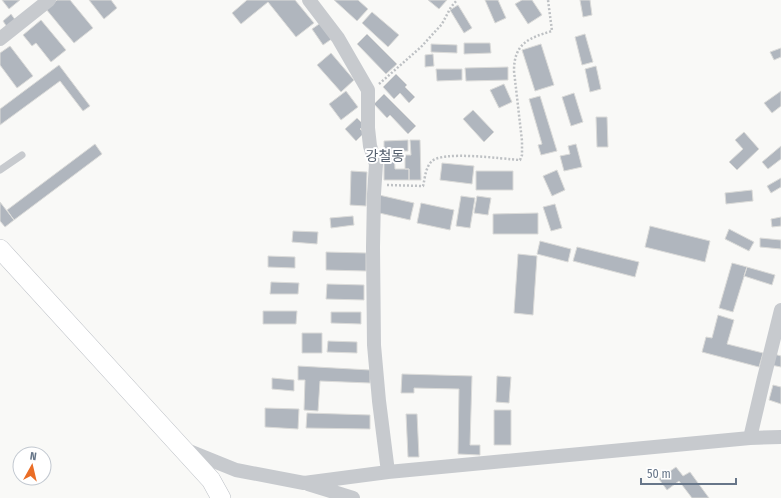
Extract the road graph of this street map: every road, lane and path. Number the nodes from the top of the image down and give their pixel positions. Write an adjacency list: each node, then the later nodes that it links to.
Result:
1 (49, 0): 5 (street)
2 (309, 0): 6 (street)
3 (457, 0): 6 (path)
4 (548, 0): 9 (path)
5 (0, 39)
6 (368, 90): 9 (street)
7 (22, 155): 8 (lane)
8 (0, 170)
9 (374, 185): 15 (street)
10 (0, 249): 14 (street)
11 (781, 310): 13 (street)
12 (781, 437): 13 (street)
13 (750, 438): 15 (street)
14 (180, 447): 16 (street); 17 (street)
15 (388, 472): 16 (street)
16 (304, 483): 18 (street)
17 (221, 498)
18 (353, 498)

